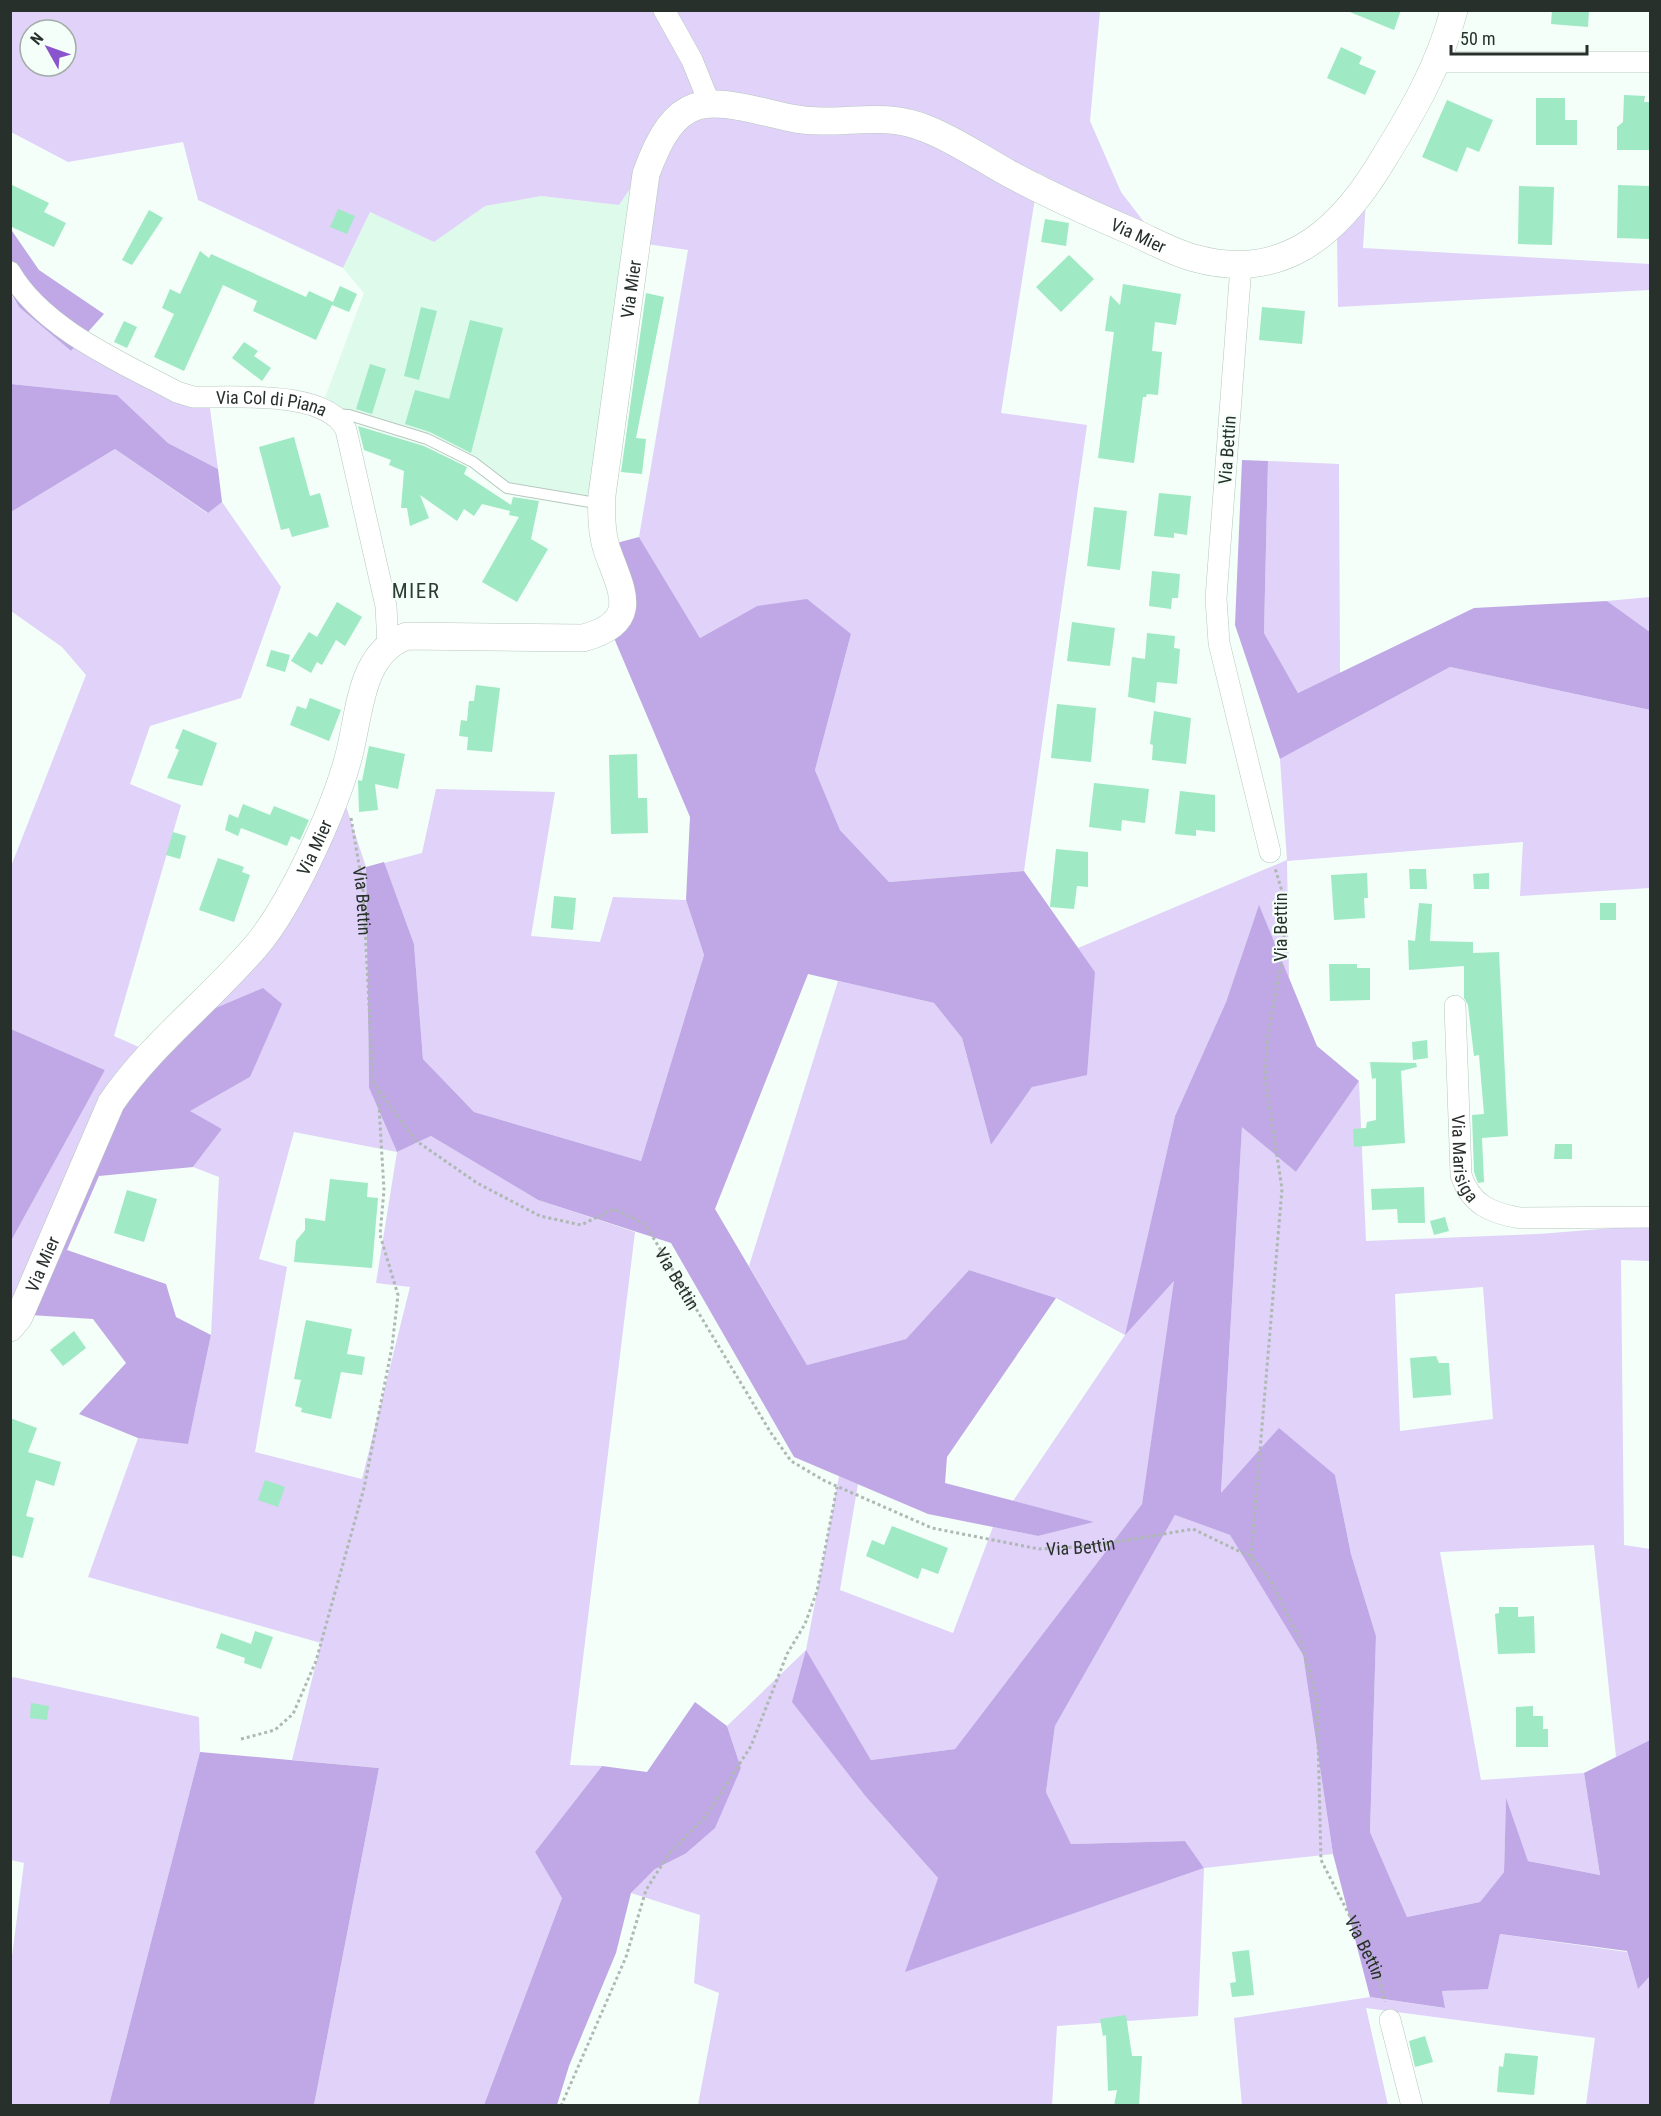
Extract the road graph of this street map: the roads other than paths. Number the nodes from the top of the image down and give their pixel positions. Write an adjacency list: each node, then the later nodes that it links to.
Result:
1 (664, 10): 5 (street)
2 (1455, 10): 3 (street, Via Mier)
3 (1439, 62): 4 (street); 6 (street, Via Mier)
4 (1650, 62)
5 (709, 102): 6 (street, Via Mier); 9 (street, Via Mier)
6 (1241, 266): 11 (street, Via Bettin)
7 (10, 272): 8 (street, Via Col di Piana)
8 (334, 414): 9 (lane); 10 (street, Via Col di Piana)
9 (602, 504): 10 (street, Via Mier)
10 (387, 646): 14 (street, Via Mier)
11 (1270, 852)
12 (1455, 1006): 13 (street, Via Marisiga)
13 (1650, 1217)
14 (10, 1328)
15 (1390, 2020): 16 (street)
16 (1412, 2106)

